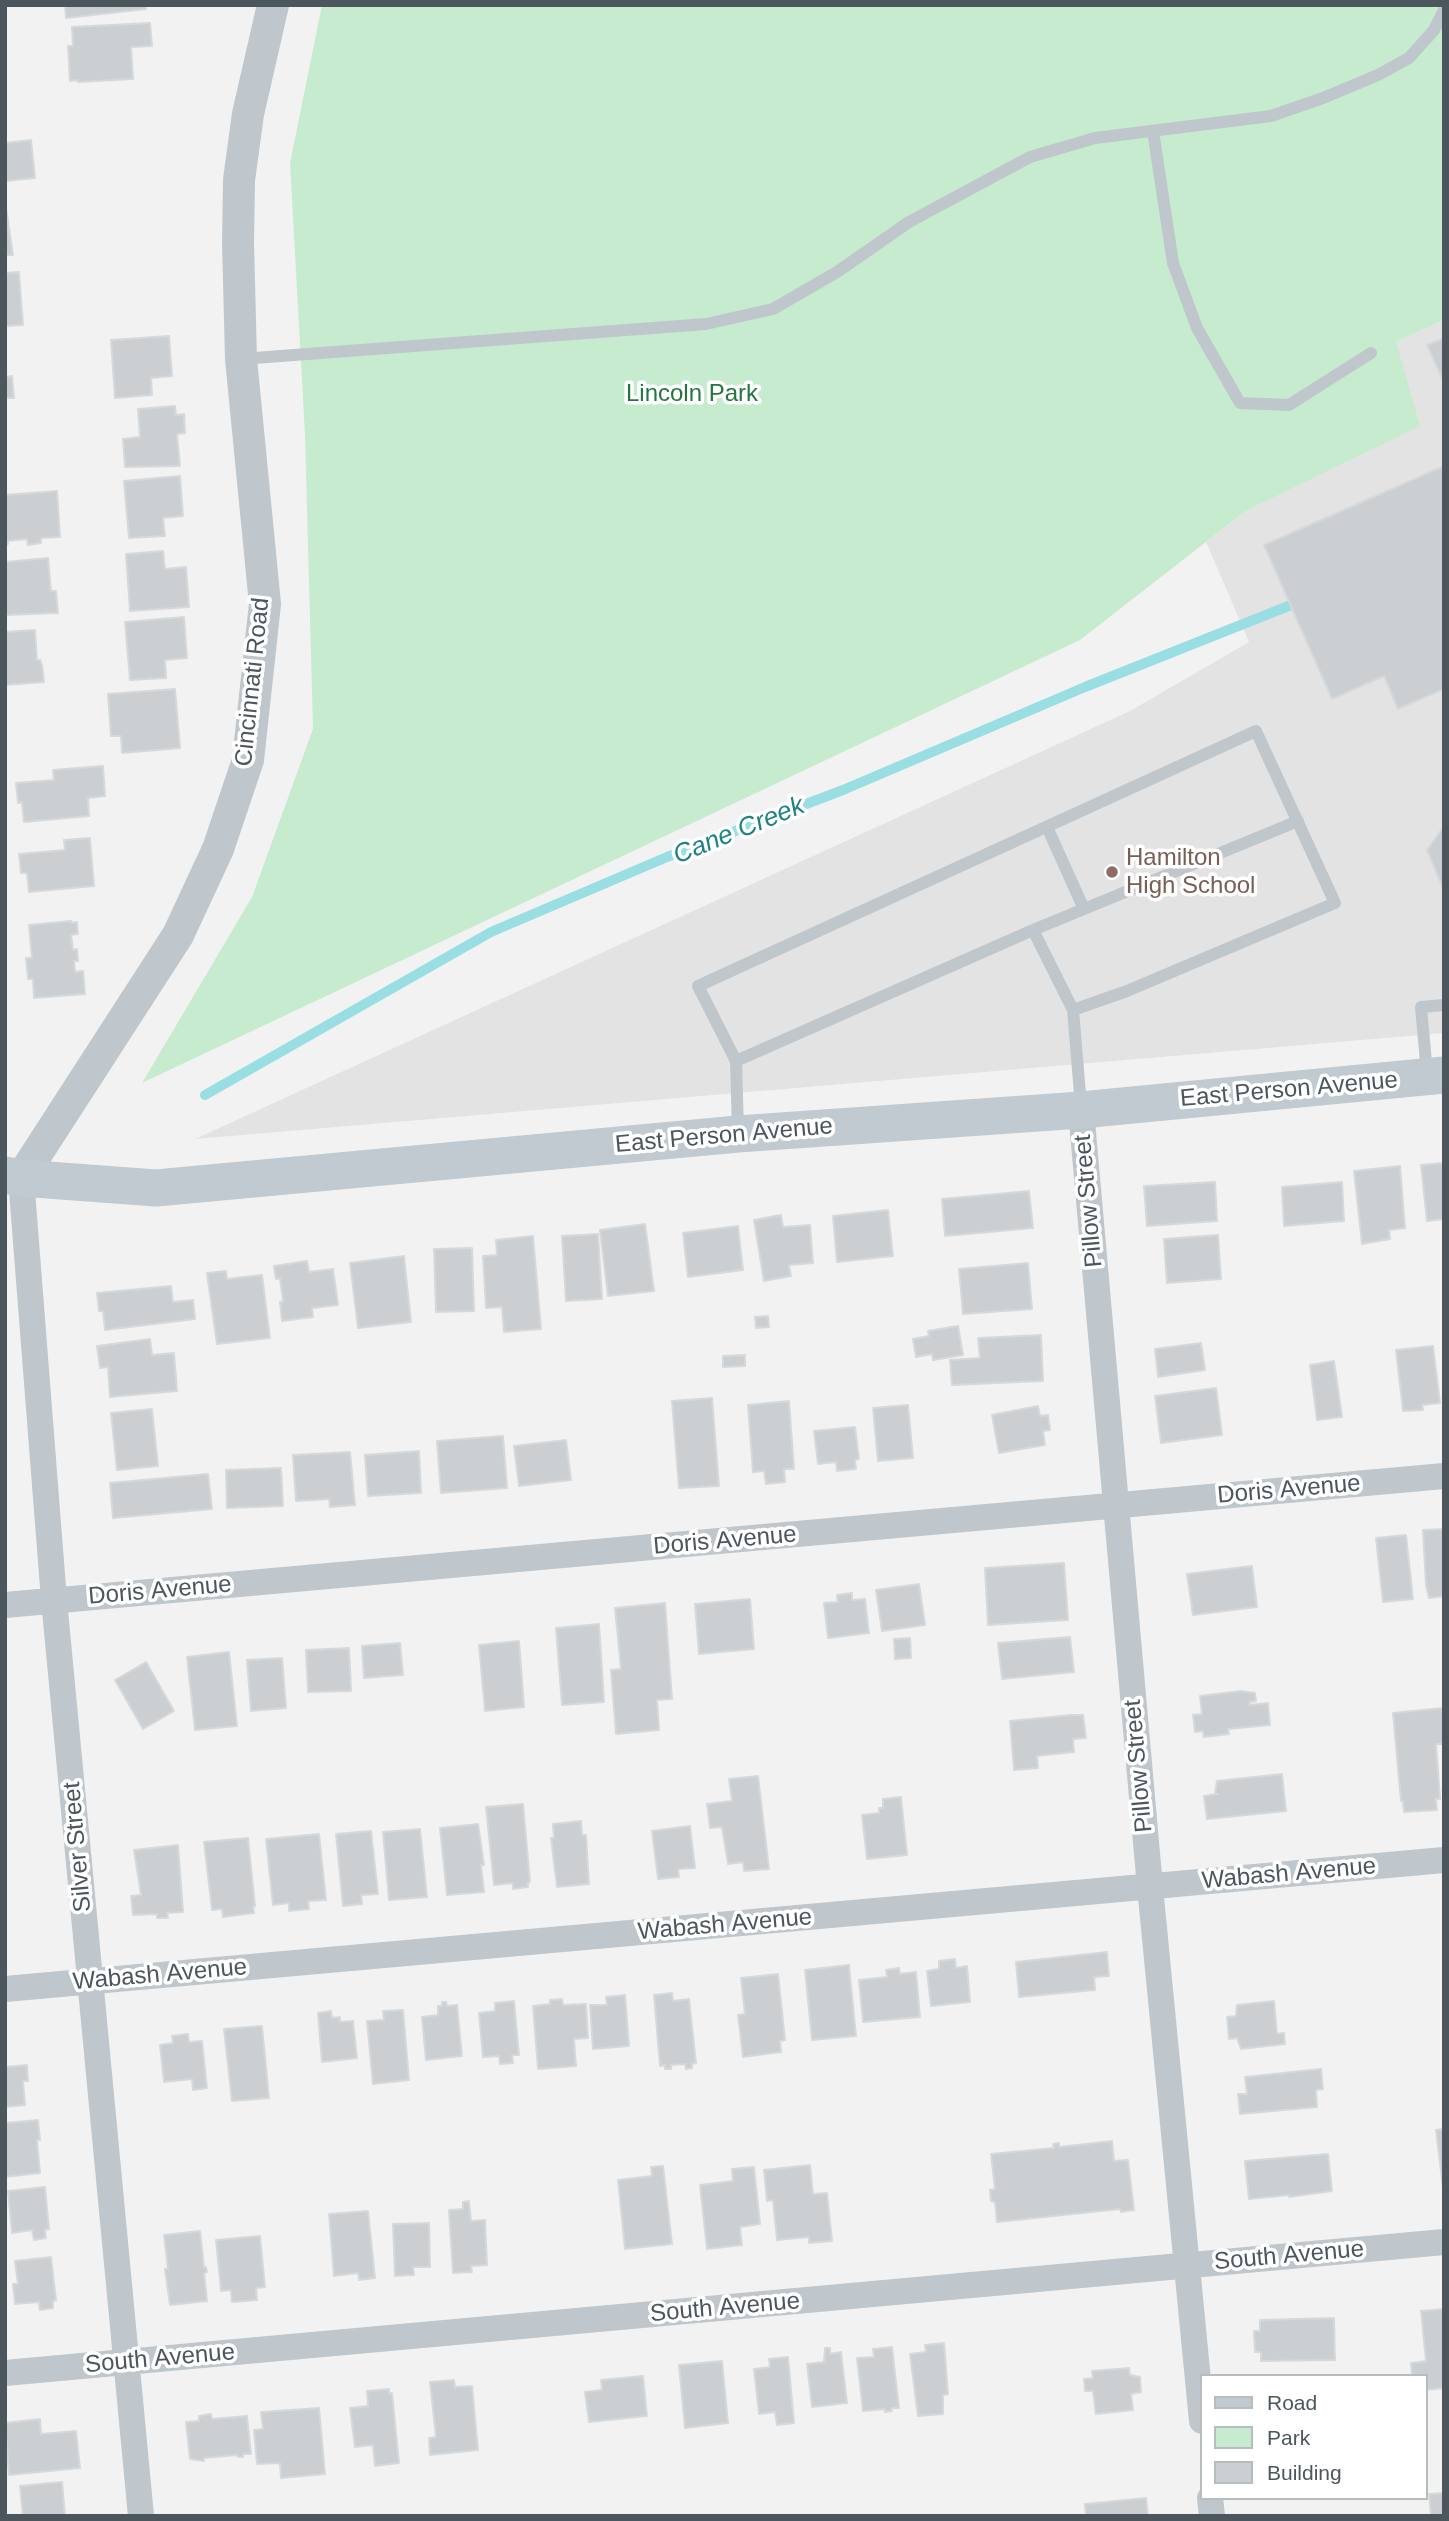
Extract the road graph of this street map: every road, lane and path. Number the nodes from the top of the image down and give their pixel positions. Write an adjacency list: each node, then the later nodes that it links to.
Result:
1 (274, 5): 5 (street, Cincinnati Road)
2 (1444, 10): 3 (lane)
3 (1153, 131): 4 (lane); 5 (lane)
4 (1371, 353)
5 (241, 359): 16 (street, Cincinnati Road)
6 (1297, 821): 7 (lane); 8 (lane); 11 (lane)
7 (1046, 827): 8 (lane); 12 (lane)
8 (1084, 909): 9 (lane)
9 (1033, 930): 11 (lane); 12 (lane)
10 (1444, 1005): 13 (lane)
11 (1073, 1010): 14 (lane)
12 (736, 1061): 15 (lane)
13 (1436, 1076): 14 (main road, East Person Avenue)
14 (1081, 1110): 15 (main road, East Person Avenue); 18 (street, Pillow Street)
15 (738, 1134): 16 (main road, East Person Avenue)
16 (13, 1177): 19 (street, Silver Street)
17 (1444, 1476): 18 (street, Doris Avenue)
18 (1115, 1506): 19 (street, Doris Avenue); 22 (street, Pillow Street)
19 (54, 1600): 20 (street, Doris Avenue); 23 (street, Silver Street)
20 (5, 1605)
21 (1444, 1860): 22 (street, Wabash Avenue)
22 (1150, 1887): 23 (street, Wabash Avenue); 26 (street, Pillow Street)
23 (91, 1980): 24 (street, Wabash Avenue); 27 (street, Silver Street)
24 (5, 1989)
25 (1444, 2242): 26 (street, South Avenue)
26 (1186, 2266): 27 (street, South Avenue); 29 (street, Pillow Street)
27 (127, 2363): 28 (street, South Avenue); 30 (street, Silver Street)
28 (5, 2373)
29 (1200, 2402)
30 (141, 2516)

